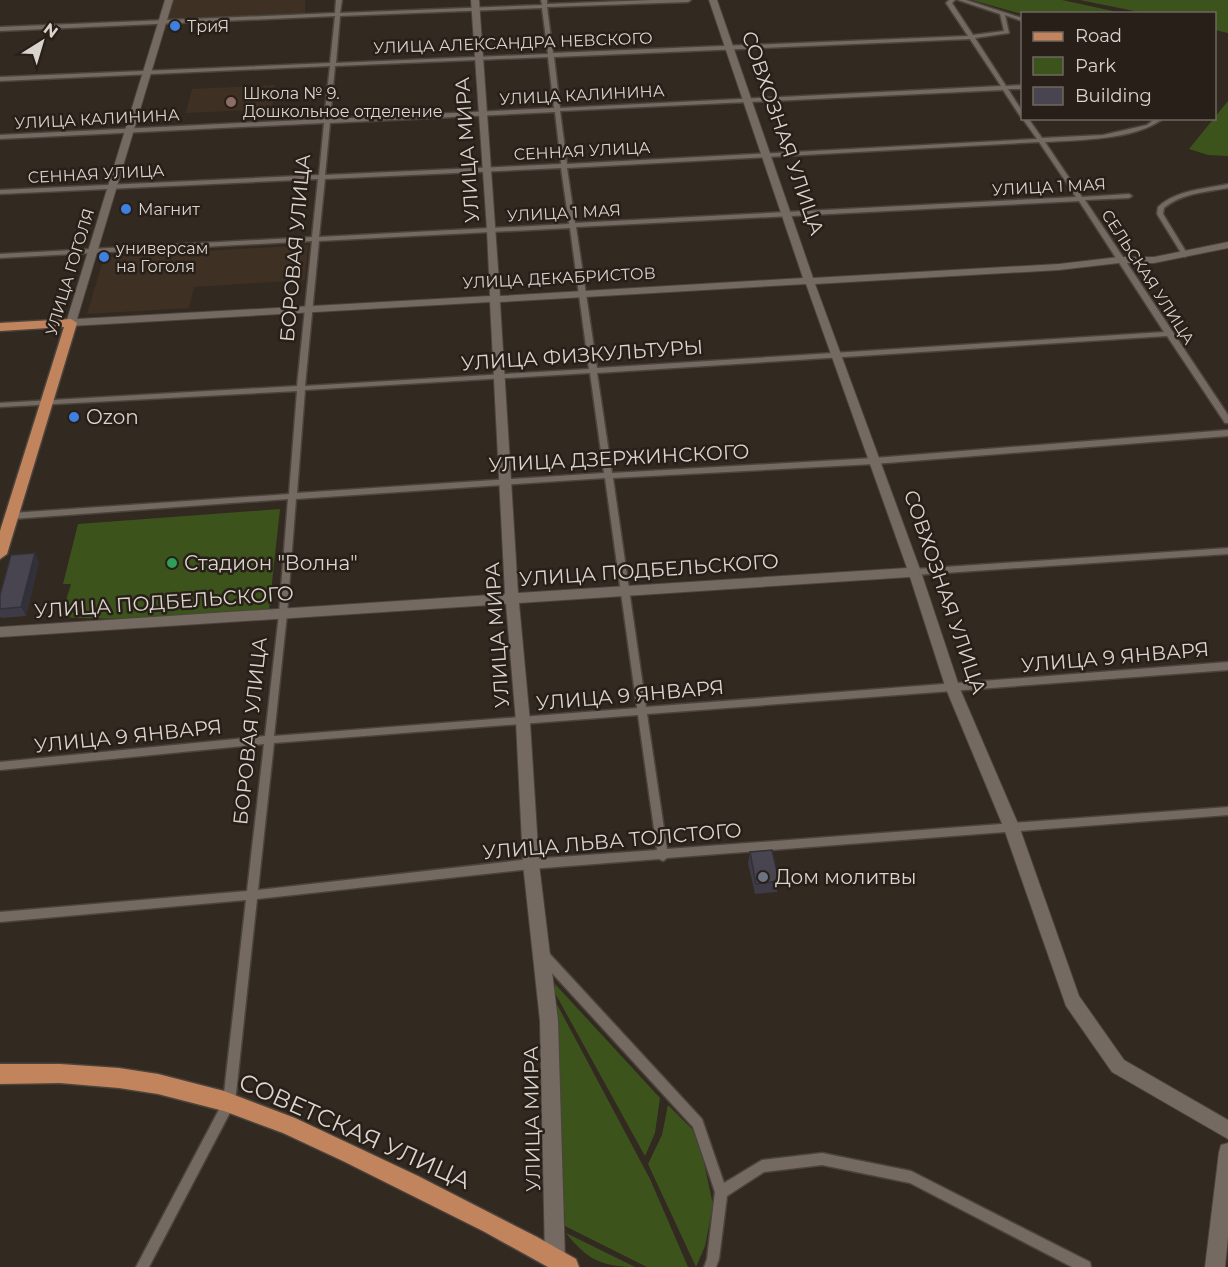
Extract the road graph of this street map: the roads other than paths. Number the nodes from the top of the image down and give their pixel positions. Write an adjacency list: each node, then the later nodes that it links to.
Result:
1 (169, 0): 12 (main road, УЛИЦА ГОГОЛЯ)
2 (339, 0): 10 (street, БОРОВАЯ УЛИЦА)
3 (688, 0): 7 (street)
4 (713, 0): 15 (main road, СОВХОЗНАЯ УЛИЦА)
5 (952, 0): 14 (street, СЕЛЬСКАЯ УЛИЦА)
6 (961, 0): 9 (street)
7 (544, 3): 8 (street); 16 (street)
8 (476, 5): 10 (street); 17 (main road, УЛИЦА МИРА)
9 (1002, 12): 11 (street); 14 (street, УЛИЦА АЛЕКСАНДРА НЕВСКОГО)
10 (336, 15): 12 (street); 18 (street, БОРОВАЯ УЛИЦА)
11 (1021, 18)
12 (162, 22): 13 (street); 19 (main road, УЛИЦА ГОГОЛЯ)
13 (0, 29)
14 (972, 37): 15 (street, УЛИЦА АЛЕКСАНДРА НЕВСКОГО); 22 (street, СЕЛЬСКАЯ УЛИЦА)
15 (729, 47): 16 (street, УЛИЦА АЛЕКСАНДРА НЕВСКОГО); 23 (main road, СОВХОЗНАЯ УЛИЦА)
16 (549, 55): 17 (street, УЛИЦА АЛЕКСАНДРА НЕВСКОГО); 24 (street)
17 (480, 58): 18 (street, УЛИЦА АЛЕКСАНДРА НЕВСКОГО); 26 (main road, УЛИЦА МИРА)
18 (332, 64): 19 (street, УЛИЦА АЛЕКСАНДРА НЕВСКОГО); 29 (street, БОРОВАЯ УЛИЦА)
19 (148, 73): 20 (street, УЛИЦА АЛЕКСАНДРА НЕВСКОГО); 30 (main road, УЛИЦА ГОГОЛЯ)
20 (0, 79)
21 (1021, 87): 22 (street, УЛИЦА КАЛИНИНА)
22 (1003, 88): 23 (street, УЛИЦА КАЛИНИНА); 25 (street, СЕЛЬСКАЯ УЛИЦА)
23 (747, 101): 24 (street, УЛИЦА КАЛИНИНА); 33 (main road, СОВХОЗНАЯ УЛИЦА)
24 (558, 110): 26 (street, УЛИЦА КАЛИНИНА); 34 (street)
25 (1021, 113)
26 (482, 114): 29 (street, УЛИЦА КАЛИНИНА); 35 (main road, УЛИЦА МИРА)
27 (1026, 120): 32 (street, СЕЛЬСКАЯ УЛИЦА)
28 (1158, 120): 32 (street, СЕННАЯ УЛИЦА)
29 (326, 123): 30 (street, УЛИЦА КАЛИНИНА); 36 (street, БОРОВАЯ УЛИЦА)
30 (130, 131): 31 (street, УЛИЦА КАЛИНИНА); 37 (main road, УЛИЦА ГОГОЛЯ)
31 (0, 137)
32 (1041, 141): 33 (street, СЕННАЯ УЛИЦА); 41 (street, СЕЛЬСКАЯ УЛИЦА)
33 (767, 154): 34 (street, СЕННАЯ УЛИЦА); 42 (main road, СОВХОЗНАЯ УЛИЦА)
34 (564, 166): 35 (street, СЕННАЯ УЛИЦА); 43 (street)
35 (486, 170): 36 (street, СЕННАЯ УЛИЦА); 44 (main road, УЛИЦА МИРА)
36 (323, 176): 37 (street, СЕННАЯ УЛИЦА); 45 (street, БОРОВАЯ УЛИЦА)
37 (114, 186): 39 (street, СЕННАЯ УЛИЦА); 47 (main road, УЛИЦА ГОГОЛЯ)
38 (1228, 186): 48 (street)
39 (0, 192)
40 (1129, 196): 41 (street, УЛИЦА 1 МАЯ)
41 (1082, 198): 42 (street, УЛИЦА 1 МАЯ); 50 (street, СЕЛЬСКАЯ УЛИЦА)
42 (788, 214): 43 (street, УЛИЦА 1 МАЯ); 51 (main road, СОВХОЗНАЯ УЛИЦА)
43 (573, 226): 44 (street, УЛИЦА 1 МАЯ); 52 (street)
44 (492, 230): 45 (street, УЛИЦА 1 МАЯ); 53 (main road, УЛИЦА МИРА)
45 (316, 238): 47 (street, УЛИЦА 1 МАЯ); 54 (street, БОРОВАЯ УЛИЦА)
46 (1228, 245): 48 (main road, УЛИЦА ДЕКАБРИСТОВ)
47 (93, 251): 49 (street, УЛИЦА 1 МАЯ); 55 (main road, УЛИЦА ГОГОЛЯ)
48 (1185, 255): 50 (main road, УЛИЦА ДЕКАБРИСТОВ)
49 (0, 256)
50 (1119, 260): 51 (main road, УЛИЦА ДЕКАБРИСТОВ); 57 (street, СЕЛЬСКАЯ УЛИЦА)
51 (809, 280): 52 (main road, УЛИЦА ДЕКАБРИСТОВ); 58 (main road, СОВХОЗНАЯ УЛИЦА)
52 (584, 292): 53 (main road, УЛИЦА ДЕКАБРИСТОВ); 59 (street)
53 (496, 298): 54 (main road, УЛИЦА ДЕКАБРИСТОВ); 60 (main road, УЛИЦА МИРА)
54 (310, 308): 55 (main road, УЛИЦА ДЕКАБРИСТОВ); 61 (street, БОРОВАЯ УЛИЦА)
55 (71, 323): 56 (main road, УЛИЦА ДЕКАБРИСТОВ); 62 (main road, УЛИЦА ГОГОЛЯ)
56 (0, 327)
57 (1166, 334): 58 (street, УЛИЦА ФИЗКУЛЬТУРЫ); 64 (street, СЕЛЬСКАЯ УЛИЦА)
58 (836, 355): 59 (street, УЛИЦА ФИЗКУЛЬТУРЫ); 66 (main road, СОВХОЗНАЯ УЛИЦА)
59 (593, 371): 60 (street, УЛИЦА ФИЗКУЛЬТУРЫ); 67 (street)
60 (498, 377): 61 (street, УЛИЦА ФИЗКУЛЬТУРЫ); 68 (main road, УЛИЦА МИРА)
61 (301, 388): 62 (street, УЛИЦА ФИЗКУЛЬТУРЫ); 69 (street, БОРОВАЯ УЛИЦА)
62 (47, 402): 63 (street, УЛИЦА ФИЗКУЛЬТУРЫ); 70 (main road, УЛИЦА ГОГОЛЯ)
63 (0, 405)
64 (1228, 421)
65 (1228, 433): 66 (street, УЛИЦА ДЗЕРЖИНСКОГО)
66 (874, 461): 67 (street, УЛИЦА ДЗЕРЖИНСКОГО); 73 (main road, СОВХОЗНАЯ УЛИЦА)
67 (608, 475): 68 (street, УЛИЦА ДЗЕРЖИНСКОГО); 74 (street)
68 (507, 481): 69 (street, УЛИЦА ДЗЕРЖИНСКОГО); 75 (main road, УЛИЦА МИРА)
69 (292, 496): 70 (street, УЛИЦА ДЗЕРЖИНСКОГО); 76 (street, БОРОВАЯ УЛИЦА)
70 (12, 516): 72 (main road, УЛИЦА ГОГОЛЯ)
71 (1228, 551): 73 (street, УЛИЦА ПОДБЕЛЬСКОГО)
72 (0, 554)
73 (915, 572): 74 (main road, УЛИЦА ПОДБЕЛЬСКОГО); 79 (main road, СОВХОЗНАЯ УЛИЦА)
74 (624, 591): 75 (main road, УЛИЦА ПОДБЕЛЬСКОГО); 80 (street)
75 (512, 597): 76 (main road, УЛИЦА ПОДБЕЛЬСКОГО); 81 (main road, УЛИЦА МИРА)
76 (283, 614): 77 (main road, УЛИЦА ПОДБЕЛЬСКОГО); 82 (street, БОРОВАЯ УЛИЦА)
77 (0, 632)
78 (1228, 666): 79 (street, УЛИЦА 9 ЯНВАРЯ)
79 (953, 689): 80 (street, УЛИЦА 9 ЯНВАРЯ); 85 (main road, СОВХОЗНАЯ УЛИЦА)
80 (643, 711): 81 (street, УЛИЦА 9 ЯНВАРЯ); 86 (street)
81 (523, 722): 82 (street, УЛИЦА 9 ЯНВАРЯ); 87 (main road, УЛИЦА МИРА)
82 (267, 740): 83 (street, УЛИЦА 9 ЯНВАРЯ); 88 (street, БОРОВАЯ УЛИЦА)
83 (0, 766)
84 (1228, 811): 85 (street, УЛИЦА ЛЬВА ТОЛСТОГО)
85 (1011, 826): 86 (street, УЛИЦА ЛЬВА ТОЛСТОГО); 93 (main road, СОВХОЗНАЯ УЛИЦА)
86 (663, 856): 87 (street, УЛИЦА ЛЬВА ТОЛСТОГО)
87 (531, 864): 88 (street, УЛИЦА ЛЬВА ТОЛСТОГО); 90 (main road, УЛИЦА МИРА)
88 (252, 895): 89 (street, УЛИЦА ЛЬВА ТОЛСТОГО); 92 (street, БОРОВАЯ УЛИЦА)
89 (0, 917)
90 (540, 952): 95 (street); 96 (main road, УЛИЦА МИРА)
91 (0, 1074): 92 (main road, СОВЕТСКАЯ УЛИЦА)
92 (229, 1103): 96 (main road, СОВЕТСКАЯ УЛИЦА); 97 (street, БОРОВАЯ УЛИЦА)
93 (1228, 1130)
94 (1228, 1152): 100 (main road)
95 (720, 1192): 98 (street); 99 (street)
96 (559, 1264)
97 (142, 1267)
98 (710, 1267)
99 (1085, 1267)
100 (1215, 1267)

